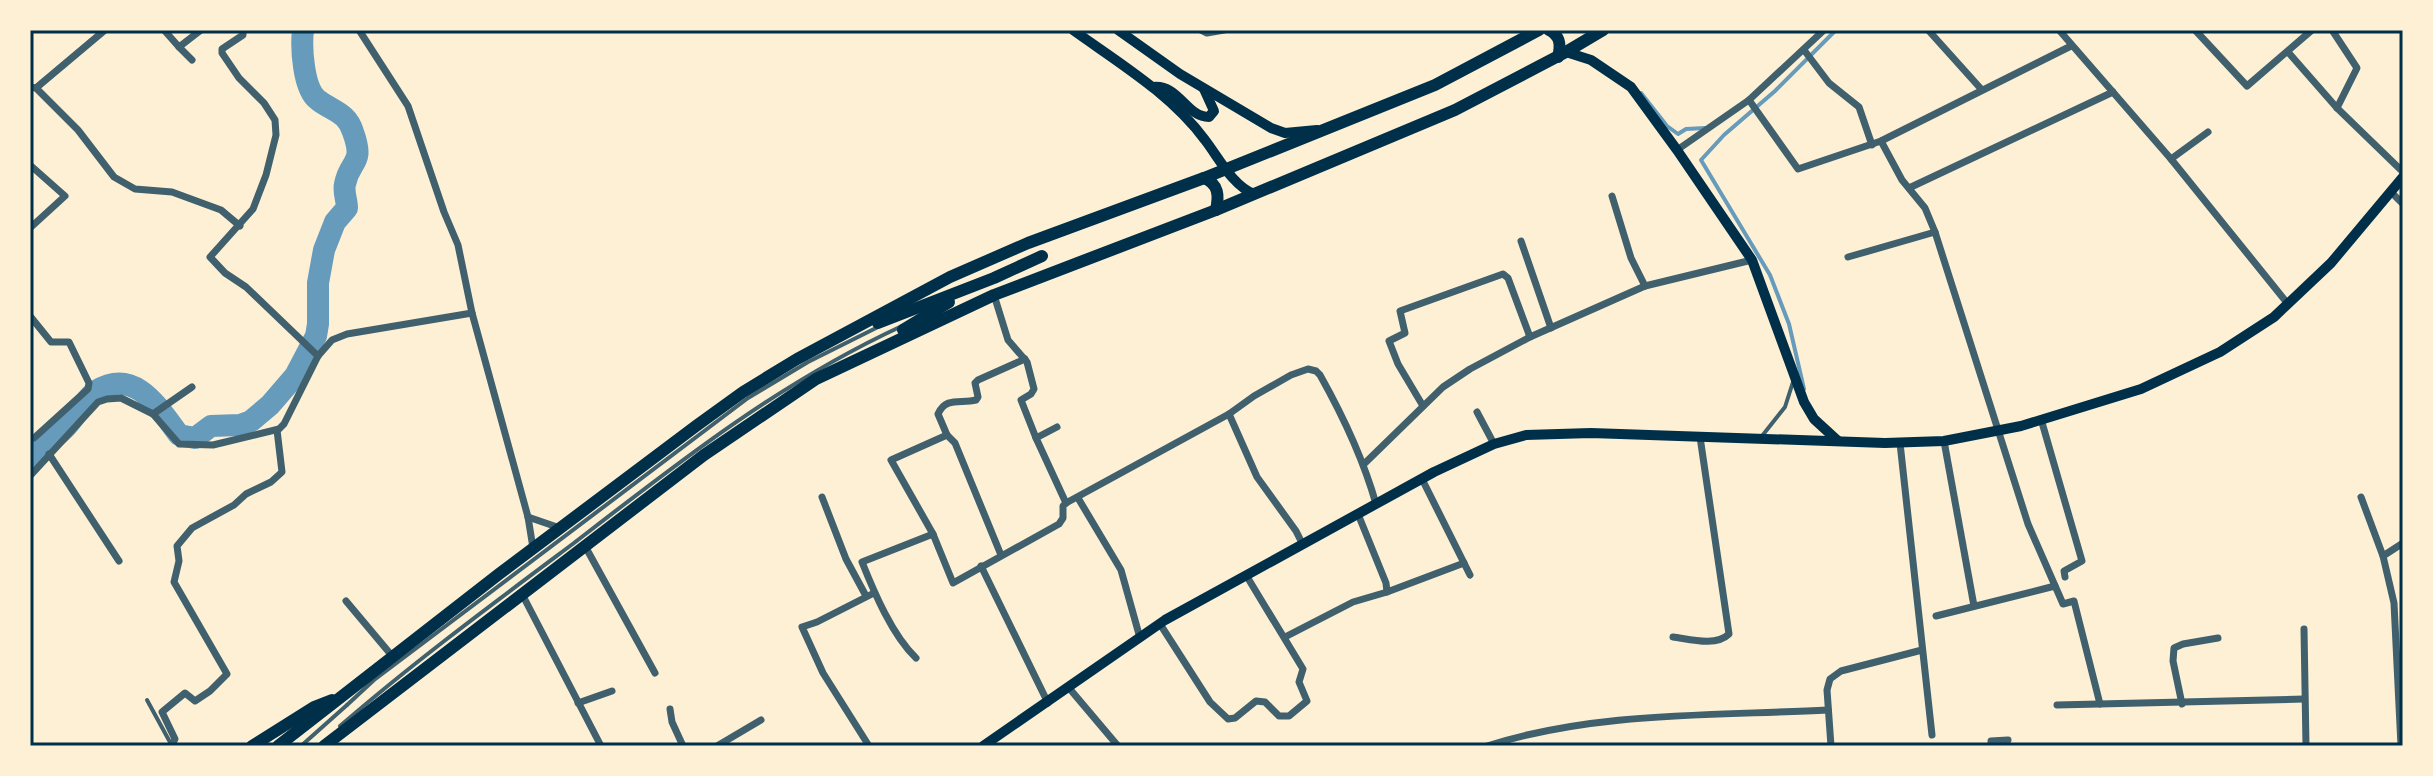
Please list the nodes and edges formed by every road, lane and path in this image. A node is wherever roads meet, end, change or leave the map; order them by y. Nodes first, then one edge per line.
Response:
1 (105, 30) edge
2 (164, 30) edge
3 (201, 30) edge
4 (243, 30) edge
5 (359, 30) edge
6 (1073, 30) edge
7 (1118, 30) edge
8 (1201, 30) edge
9 (1224, 30) edge
10 (1539, 30) edge
11 (1549, 30) edge
12 (1603, 30) edge
13 (1824, 30) edge
14 (2059, 30) edge
15 (2195, 30) edge
16 (2312, 30) edge
17 (2332, 30) edge
18 (1929, 31) edge
19 (2071, 46) junction
20 (179, 47) junction
21 (1804, 50) junction
22 (2288, 52) junction
23 (1562, 55) junction
24 (192, 60) dead end
25 (33, 87) edge
26 (1152, 87) junction
27 (1203, 87) junction
28 (1982, 90) junction
29 (2113, 92) junction
30 (1749, 100) junction
31 (2337, 108) junction
32 (1323, 130) junction
33 (2208, 132) dead end
34 (1881, 141) junction
35 (1872, 145) junction
36 (1677, 150) junction
37 (2171, 159) junction
38 (30, 165) edge
39 (1226, 168) junction
40 (2403, 174) edge
41 (1204, 178) junction
42 (1909, 188) junction
43 (2391, 192) junction
44 (1254, 194) junction
45 (1612, 196) dead end
46 (2403, 204) edge
47 (1216, 210) junction
48 (240, 226) junction
49 (30, 228) edge
50 (1935, 232) junction
51 (1521, 241) dead end
52 (1042, 256) dead end
53 (1848, 257) dead end
54 (1752, 260) junction
55 (1645, 286) junction
56 (994, 295) junction
57 (2288, 304) junction
58 (928, 308) junction
59 (472, 313) junction
60 (30, 316) edge
61 (1551, 328) junction
62 (854, 329) junction
63 (1530, 337) junction
64 (316, 354) junction
65 (866, 355) junction
66 (1025, 359) junction
67 (1794, 380) junction
68 (192, 387) dead end
69 (1423, 406) junction
70 (156, 412) junction
71 (1477, 412) dead end
72 (1229, 414) junction
73 (2041, 419) junction
74 (1057, 427) dead end
75 (277, 430) junction
76 (1999, 431) junction
77 (947, 435) junction
78 (1700, 437) junction
79 (34, 438) dead end
80 (1036, 438) junction
81 (1760, 438) junction
82 (1838, 441) junction
83 (1944, 441) junction
84 (1900, 443) junction
85 (1494, 444) junction
86 (49, 454) junction
87 (1364, 464) junction
88 (30, 476) edge
89 (1422, 479) junction
90 (822, 497) dead end
91 (2361, 497) dead end
92 (1078, 498) junction
93 (1066, 503) junction
94 (1376, 504) junction
95 (1358, 514) junction
96 (528, 517) junction
97 (561, 528) junction
98 (933, 534) junction
99 (1302, 543) junction
100 (2403, 543) edge
101 (585, 546) junction
102 (533, 548) junction
103 (1001, 555) junction
104 (2383, 556) junction
105 (119, 561) dead end
106 (1464, 563) junction
107 (981, 566) junction
108 (1246, 575) junction
109 (1470, 575) dead end
110 (2065, 577) dead end
111 (2055, 586) junction
112 (1387, 592) junction
113 (522, 594) junction
114 (870, 594) junction
115 (346, 601) dead end
116 (2398, 603) edge
117 (1974, 606) junction
118 (1936, 616) dead end
119 (1160, 624) junction
120 (2304, 629) dead end
121 (1285, 637) junction
122 (1673, 637) dead end
123 (1140, 638) junction
124 (2218, 638) dead end
125 (1922, 650) junction
126 (393, 657) junction
127 (916, 658) dead end
128 (655, 673) dead end
129 (1069, 688) junction
130 (612, 691) dead end
131 (347, 699) junction
132 (2304, 699) junction
133 (147, 700) dead end
134 (578, 703) junction
135 (1048, 703) junction
136 (2100, 704) junction
137 (2182, 704) junction
138 (2057, 705) dead end
139 (670, 709) dead end
140 (1828, 710) junction
141 (761, 720) dead end
142 (1932, 735) dead end
143 (2008, 740) dead end
144 (172, 746) edge
145 (252, 746) edge
146 (278, 746) edge
147 (301, 746) edge
148 (317, 746) edge
149 (324, 746) edge
150 (601, 746) edge
151 (683, 746) edge
152 (717, 746) edge
153 (869, 746) edge
154 (983, 746) edge
155 (1118, 746) edge
156 (1487, 746) edge
157 (1831, 746) edge
158 (1991, 746) edge
159 (2306, 746) edge
160 (2401, 746) edge

1 - 25 street
2 - 20 street
3 - 20 street
4 - 48 street
5 - 59 street
6 - 26 main road
7 - 27 main road
8 - 9 street
10 - 32 highway
11 - 23 highway
12 - 23 highway
13 - 21 street
14 - 19 street
15 - 22 street
16 - 22 street
17 - 31 street
18 - 28 street
19 - 28 street
19 - 29 street
20 - 24 street
21 - 30 street
21 - 35 street
22 - 31 street
23 - 36 main road
23 - 44 highway
25 - 48 street
26 - 27 main road
26 - 39 main road
27 - 32 main road
28 - 34 street
29 - 37 street
29 - 42 street
30 - 35 street
30 - 36 street
31 - 40 street
32 - 39 highway
33 - 37 street
34 - 35 street
34 - 42 street
36 - 54 main road
37 - 57 street
38 - 49 street
39 - 41 highway
39 - 44 main road
40 - 43 main road
41 - 47 highway
41 - 62 highway
42 - 50 street
43 - 46 street
43 - 57 main road
44 - 47 highway
45 - 55 street
47 - 56 highway
48 - 64 street
50 - 53 street
50 - 76 street
51 - 61 street
52 - 58 highway
54 - 55 street
54 - 67 main road
55 - 61 street
56 - 65 highway
56 - 66 street
57 - 73 main road
58 - 62 highway
58 - 65 highway
58 - 131 lane
58 - 148 lane
59 - 64 street
59 - 96 street
60 - 79 street
61 - 63 street
62 - 97 highway
63 - 69 street
63 - 69 street
64 - 75 street
65 - 101 highway
66 - 77 street
66 - 80 street
67 - 81 lane
67 - 82 main road
68 - 70 street
69 - 87 street
70 - 75 street
70 - 86 street
71 - 85 street
72 - 87 street
72 - 92 street
72 - 99 street
73 - 76 main road
73 - 110 street
74 - 80 street
75 - 144 street
76 - 83 main road
76 - 111 street
77 - 98 street
77 - 103 street
78 - 81 main road
78 - 85 main road
78 - 122 street
80 - 93 street
81 - 82 main road
82 - 84 main road
83 - 84 main road
83 - 117 street
84 - 125 street
85 - 89 main road
86 - 88 street
86 - 105 street
87 - 94 street
89 - 94 main road
89 - 106 street
90 - 114 street
91 - 104 street
92 - 93 street
92 - 123 street
93 - 103 street
94 - 95 main road
95 - 99 main road
95 - 112 street
96 - 97 street
96 - 102 street
97 - 102 highway
98 - 107 street
98 - 114 street
99 - 108 main road
100 - 104 street
101 - 113 highway
101 - 128 street
102 - 126 highway
103 - 107 street
104 - 116 street
106 - 109 street
106 - 112 street
107 - 135 street
108 - 119 main road
108 - 121 street
111 - 117 street
111 - 136 street
112 - 121 street
113 - 134 street
113 - 149 highway
114 - 127 street
114 - 153 street
115 - 126 street
116 - 160 street
117 - 118 street
119 - 121 street
119 - 123 main road
120 - 132 street
123 - 129 main road
124 - 137 street
125 - 140 street
125 - 142 street
126 - 131 highway
129 - 135 main road
129 - 155 street
130 - 134 street
131 - 145 highway
131 - 146 highway
131 - 147 lane
132 - 137 street
132 - 159 street
133 - 144 lane
134 - 150 street
135 - 154 main road
136 - 137 street
136 - 138 street
139 - 151 street
140 - 156 street
140 - 157 street
141 - 152 street
143 - 158 street

